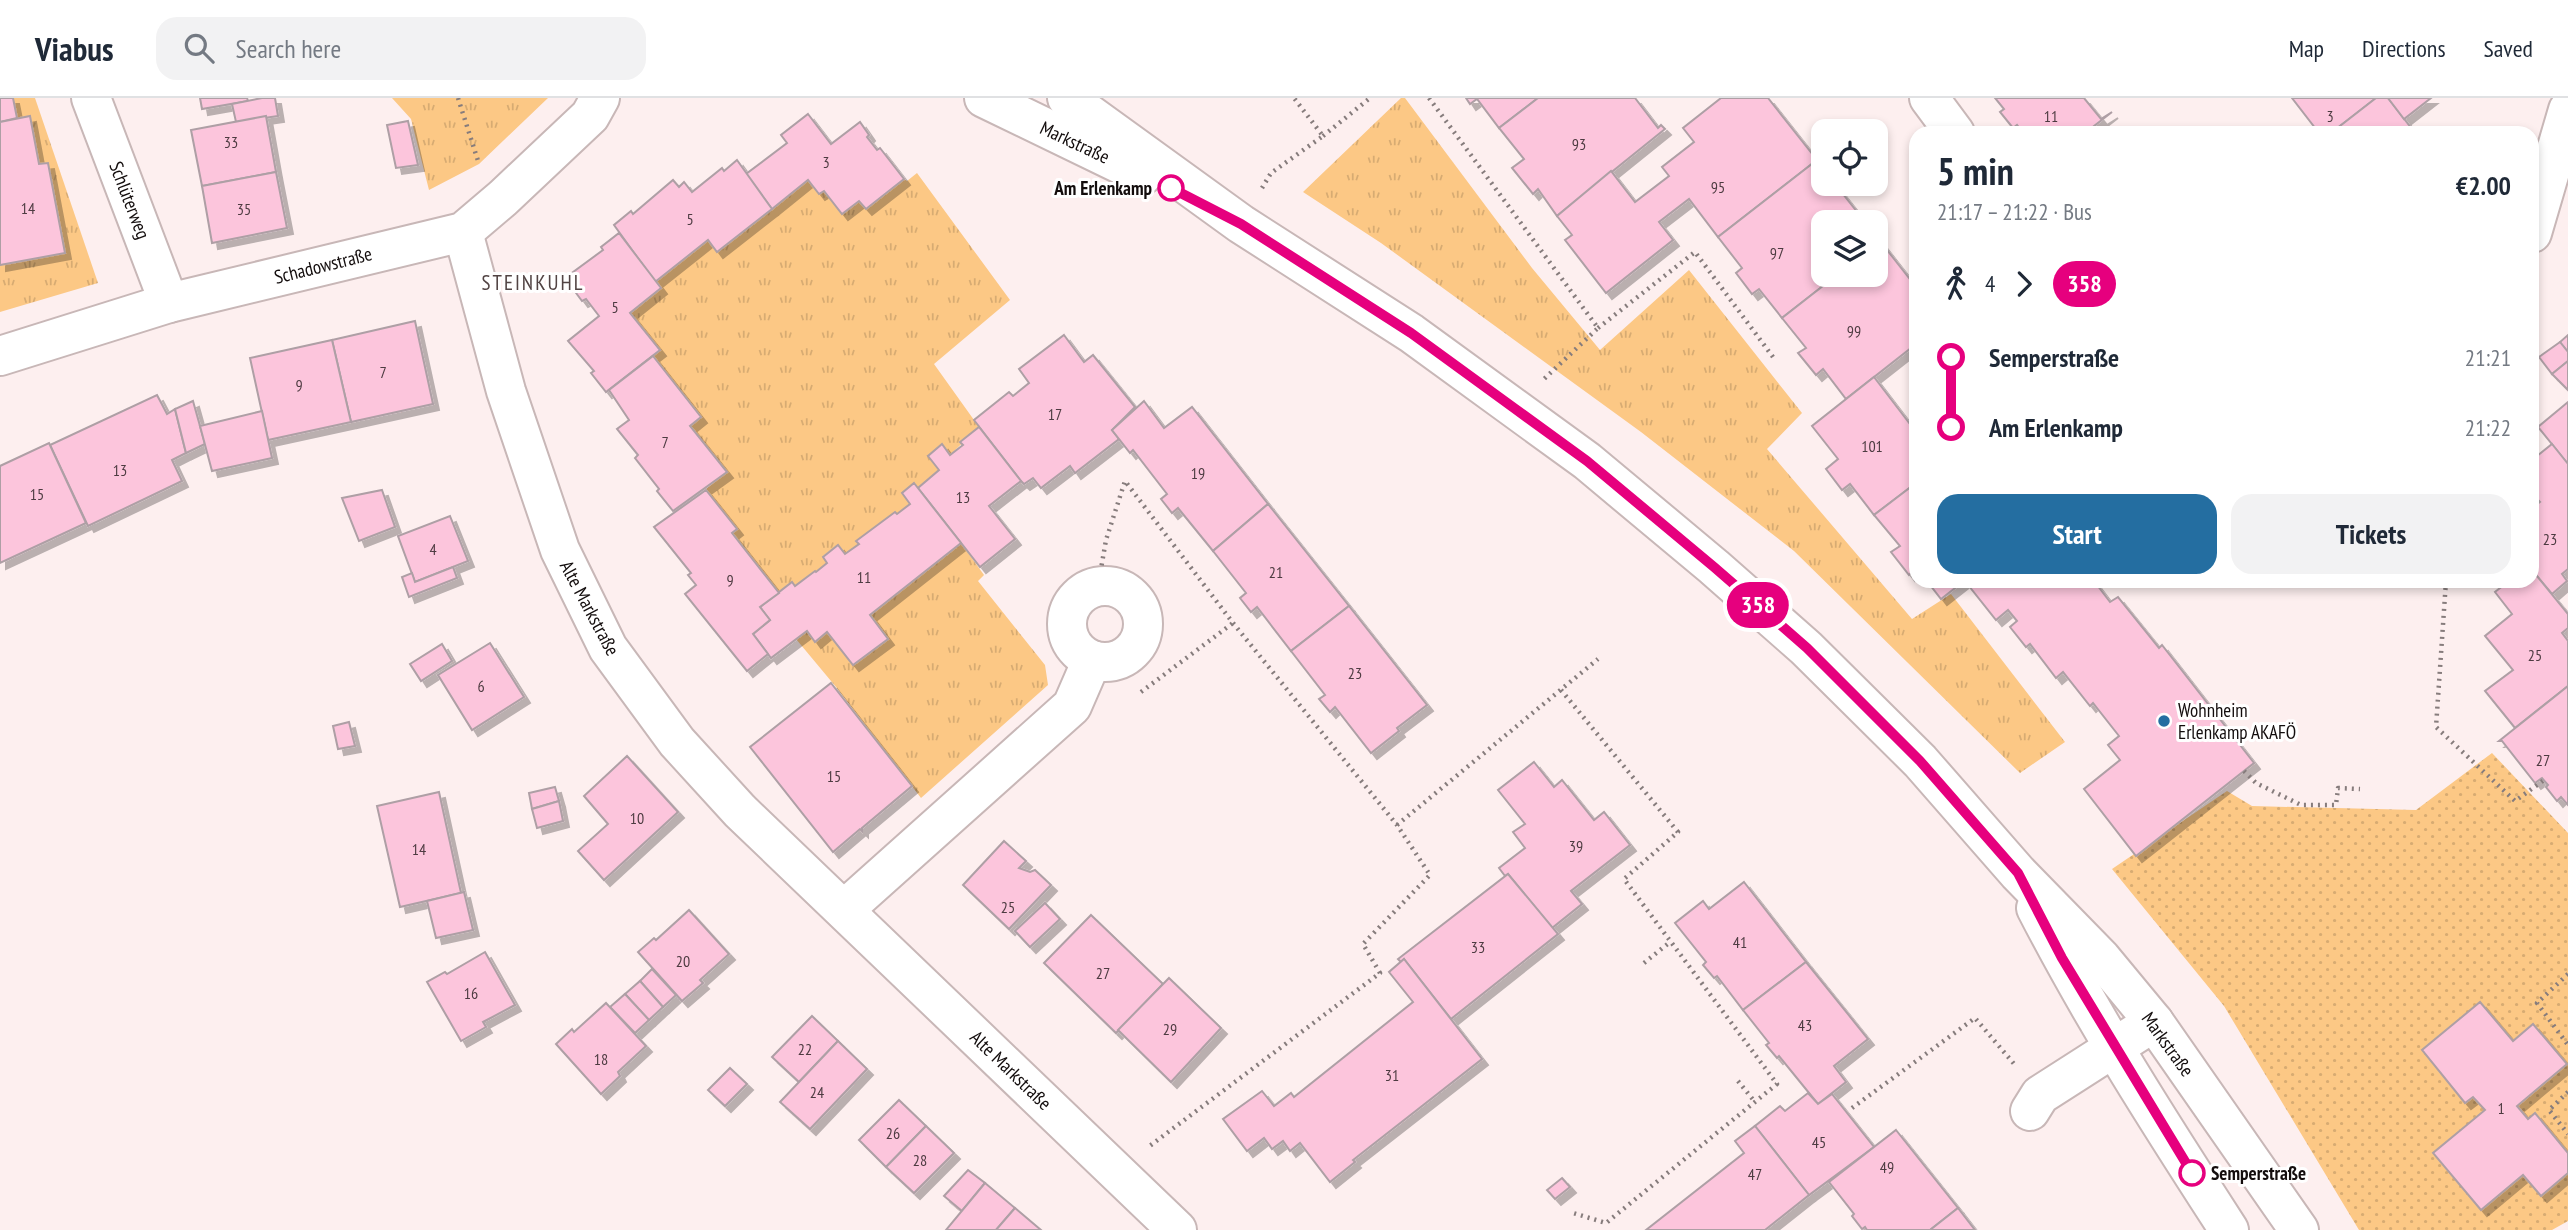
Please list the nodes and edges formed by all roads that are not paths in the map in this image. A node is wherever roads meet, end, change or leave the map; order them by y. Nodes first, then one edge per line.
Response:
1 (91, 98) edge
2 (600, 98) edge
3 (984, 98) edge
4 (1067, 98) edge
5 (1929, 98) edge
6 (2568, 110) edge
7 (1044, 111) edge
8 (1950, 126) edge
9 (2539, 209) edge
10 (1241, 224) junction
11 (463, 232) junction
12 (169, 303) junction
13 (0, 356) edge
14 (1092, 660) junction
15 (2018, 873) junction
16 (845, 909) junction
17 (2154, 1022) junction
18 (2115, 1048) junction
19 (2035, 1103) road end
20 (1177, 1230) edge
21 (2229, 1230) edge
22 (2299, 1230) edge

1 - 12 street, Schlüterweg
2 - 11 street, Schadowstraße
3 - 7 street, Markstraße
4 - 10 street, Markstraße
5 - 8 street
6 - 9 street
7 - 10 street, Markstraße
10 - 15 street, Markstraße
11 - 12 street, Schadowstraße
11 - 16 street, Alte Markstraße
12 - 13 street, Schadowstraße
14 - 14 street
14 - 16 street
15 - 17 street, Markstraße
15 - 18 street, Markstraße
16 - 20 street, Alte Markstraße
17 - 18 street
17 - 22 street, Markstraße
18 - 19 street
18 - 21 street, Markstraße

